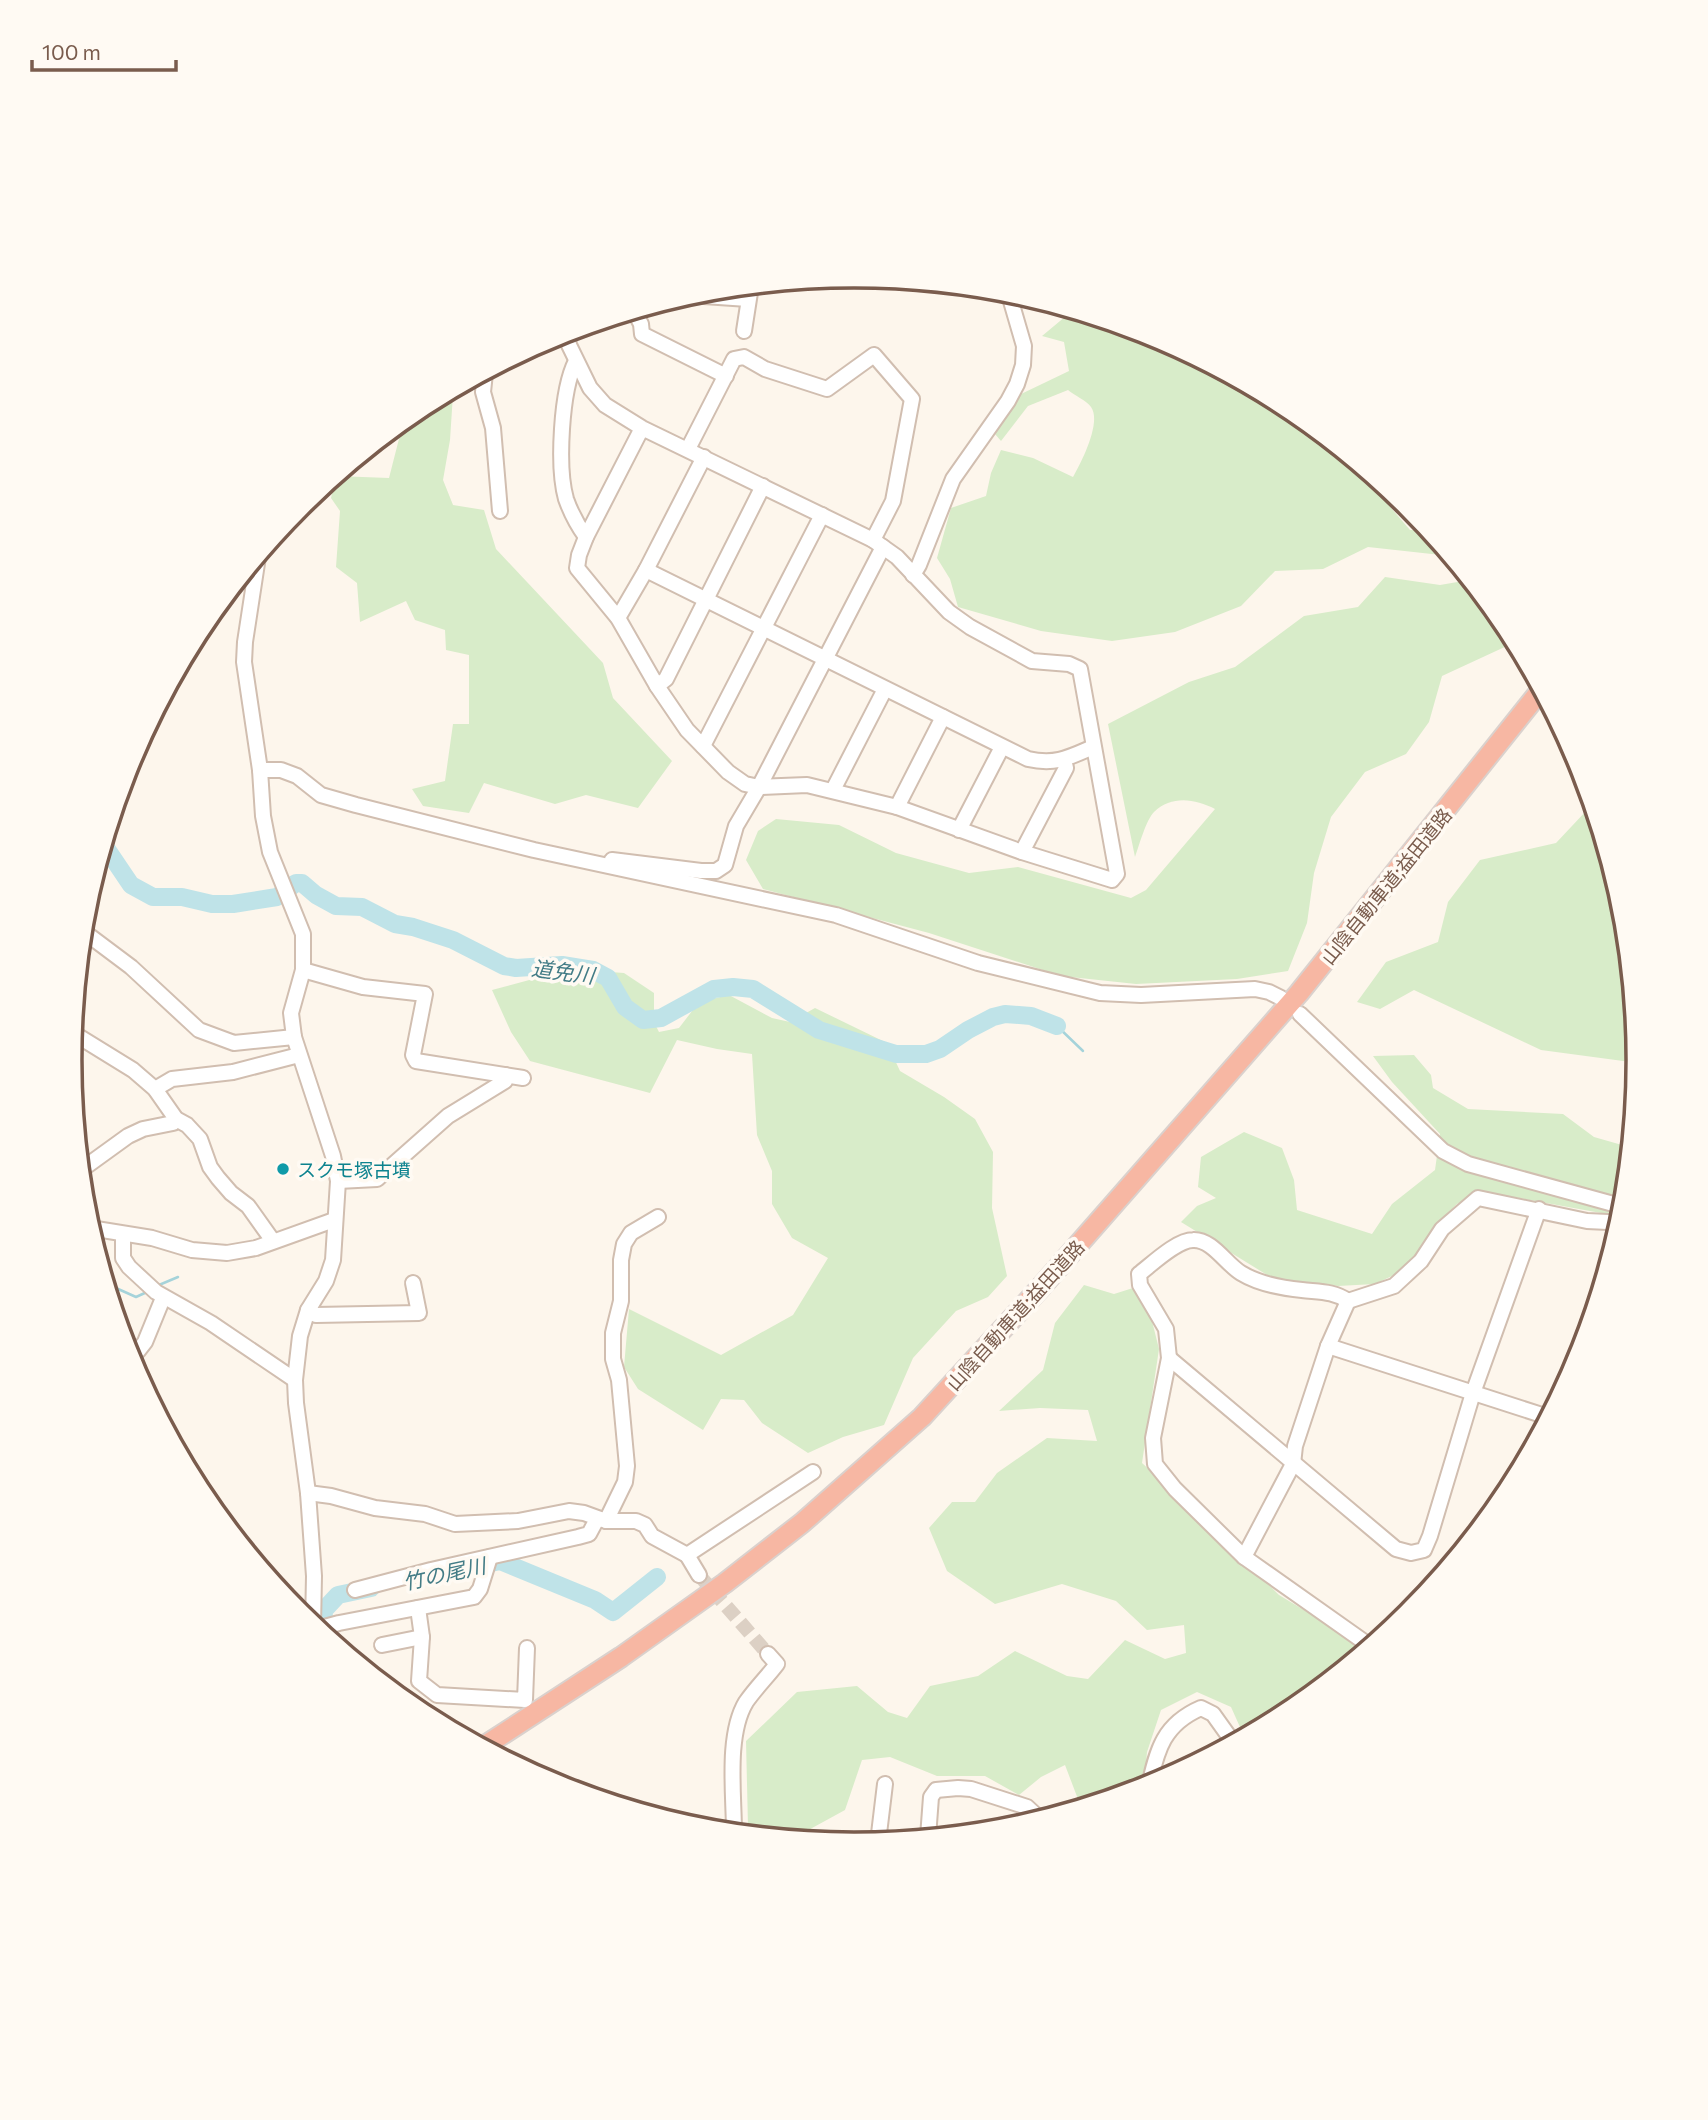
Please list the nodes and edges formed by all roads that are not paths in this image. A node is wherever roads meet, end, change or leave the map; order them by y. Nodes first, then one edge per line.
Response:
1 (750, 296) edge
2 (1012, 305) edge
3 (638, 320) edge
4 (744, 331) dead end
5 (570, 343) edge
6 (576, 361) junction
7 (726, 376) junction
8 (484, 384) edge
9 (642, 428) junction
10 (688, 449) junction
11 (704, 457) junction
12 (763, 486) junction
13 (500, 510) dead end
14 (822, 515) junction
15 (586, 537) junction
16 (878, 544) junction
17 (646, 570) junction
18 (255, 574) edge
19 (913, 575) junction
20 (705, 600) junction
21 (618, 618) junction
22 (764, 629) junction
23 (825, 659) junction
24 (657, 686) junction
25 (885, 689) junction
26 (1535, 698) edge
27 (943, 717) junction
28 (703, 746) junction
29 (1002, 747) junction
30 (1093, 747) junction
31 (1064, 760) junction
32 (260, 770) junction
33 (759, 787) junction
34 (833, 790) junction
35 (897, 807) junction
36 (959, 830) junction
37 (1022, 852) junction
38 (606, 866) junction
39 (92, 938) edge
40 (303, 970) junction
41 (1281, 998) dead end
42 (1300, 1014) dead end
43 (294, 1037) junction
44 (83, 1039) edge
45 (299, 1055) junction
46 (505, 1075) junction
47 (523, 1078) dead end
48 (155, 1089) junction
49 (176, 1119) junction
50 (89, 1164) edge
51 (338, 1181) junction
52 (1612, 1204) edge
53 (1539, 1209) junction
54 (659, 1217) dead end
55 (334, 1220) junction
56 (1608, 1222) edge
57 (102, 1230) edge
58 (123, 1235) junction
59 (273, 1241) junction
60 (413, 1283) dead end
61 (163, 1298) junction
62 (1348, 1301) junction
63 (309, 1310) junction
64 (1328, 1346) junction
65 (139, 1350) edge
66 (1169, 1358) junction
67 (295, 1380) junction
68 (1473, 1393) junction
69 (1539, 1414) edge
70 (1293, 1464) junction
71 (813, 1472) dead end
72 (308, 1493) junction
73 (602, 1520) junction
74 (687, 1555) junction
75 (490, 1557) junction
76 (1244, 1558) junction
77 (699, 1575) tunnel mouth
78 (355, 1590) dead end
79 (418, 1608) junction
80 (315, 1612) edge
81 (326, 1622) edge
82 (422, 1637) junction
83 (1362, 1641) edge
84 (382, 1645) dead end
85 (527, 1648) dead end
86 (768, 1654) dead end
87 (1228, 1735) edge
88 (492, 1741) edge
89 (1152, 1772) edge
90 (885, 1784) dead end
91 (1031, 1811) edge
92 (734, 1822) edge
93 (929, 1828) edge
94 (879, 1831) edge

1 - 4 street
2 - 19 street
3 - 7 street
5 - 6 street
6 - 9 street
6 - 15 street
7 - 10 street
7 - 16 street
8 - 13 street
9 - 10 street
9 - 15 street
10 - 11 street
11 - 12 street
11 - 17 street
12 - 14 street
12 - 20 street
14 - 16 street
14 - 22 street
15 - 21 street
16 - 19 street
16 - 23 street
17 - 20 street
17 - 21 street
18 - 32 street
19 - 30 street
20 - 22 street
20 - 24 street
21 - 24 street
22 - 23 street
22 - 28 street
23 - 25 street
23 - 33 street
24 - 28 street
25 - 27 street
25 - 34 street
26 - 88 highway, 山陰自動車道;益田道路
27 - 29 street
27 - 35 street
28 - 33 street
29 - 31 street
29 - 36 street
30 - 31 street
30 - 37 street
31 - 37 street
32 - 38 street
32 - 40 street
33 - 34 street
33 - 38 street
34 - 35 street
35 - 36 street
36 - 37 street
38 - 41 street
39 - 43 street
40 - 43 street
40 - 46 street
42 - 52 street
43 - 45 street
44 - 48 street
45 - 48 street
45 - 51 street
46 - 47 street
46 - 51 street
48 - 49 street
49 - 50 street
49 - 59 street
51 - 55 street
53 - 56 street
53 - 62 street
53 - 68 street
54 - 73 street
55 - 59 street
55 - 63 street
57 - 58 street
58 - 59 street
58 - 61 street
60 - 63 street
61 - 65 street
61 - 67 street
62 - 64 street
62 - 66 street
63 - 67 street
64 - 68 street
64 - 70 street
66 - 70 street
66 - 76 street
67 - 72 street
68 - 69 street
68 - 70 street
70 - 76 street
71 - 74 street
72 - 73 street
72 - 80 street
73 - 74 street
73 - 75 street
74 - 77 street
75 - 78 street
75 - 79 street
76 - 83 street
79 - 81 street
79 - 82 street
82 - 84 street
82 - 85 street
86 - 92 street
87 - 89 street
90 - 94 street
91 - 93 street

